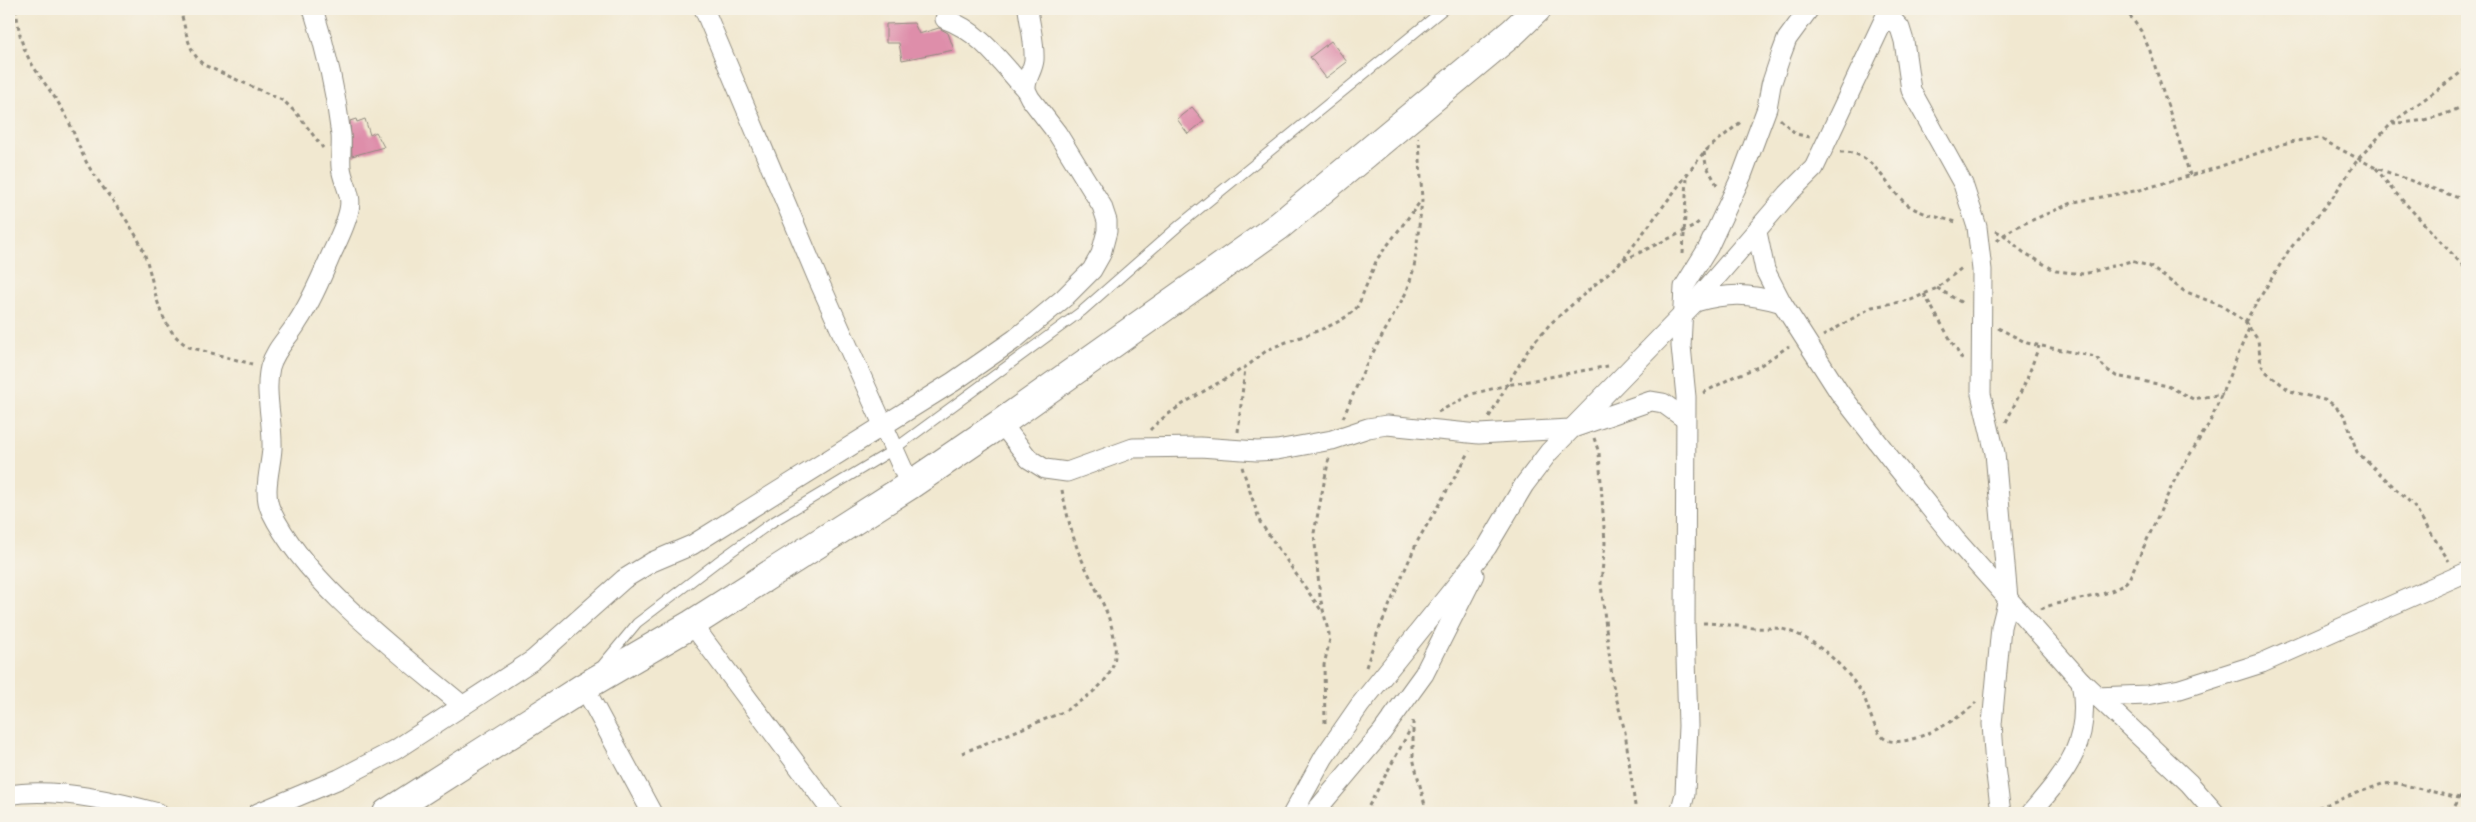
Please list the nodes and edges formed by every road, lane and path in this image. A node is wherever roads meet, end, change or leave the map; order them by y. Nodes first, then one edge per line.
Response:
1 (16, 9) edge
2 (180, 9) edge
3 (313, 9) edge
4 (704, 9) edge
5 (1028, 9) edge
6 (1444, 9) edge
7 (1537, 9) edge
8 (1809, 9) edge
9 (2125, 9) edge
10 (2190, 9) edge
11 (1888, 11) edge
12 (2190, 15) dead end
13 (945, 19) dead end
14 (2467, 68) edge
15 (1026, 90) junction
16 (2467, 104) edge
17 (1767, 108) junction
18 (1418, 110) junction
19 (2392, 123) junction
20 (1828, 136) junction
21 (1704, 152) junction
22 (1820, 154) junction
23 (2358, 159) junction
24 (2376, 168) junction
25 (341, 170) junction
26 (2190, 175) junction
27 (1687, 176) junction
28 (1422, 201) junction
29 (2467, 201) edge
30 (1728, 204) junction
31 (1977, 227) junction
32 (1684, 231) junction
33 (1756, 232) junction
34 (2004, 235) junction
35 (1981, 256) junction
36 (1622, 261) junction
37 (2467, 270) edge
38 (1684, 287) junction
39 (1937, 288) junction
40 (1924, 294) junction
41 (1782, 303) junction
42 (1689, 307) junction
43 (1980, 315) junction
44 (2245, 322) junction
45 (2250, 326) junction
46 (1807, 340) junction
47 (2039, 346) junction
48 (1640, 360) junction
49 (1245, 368) junction
50 (270, 369) junction
51 (1507, 386) junction
52 (1981, 394) junction
53 (2223, 394) junction
54 (1686, 396) junction
55 (1685, 419) junction
56 (1001, 423) junction
57 (1590, 423) junction
58 (883, 426) junction
59 (1412, 428) junction
60 (1570, 429) junction
61 (1479, 434) junction
62 (1332, 440) junction
63 (1133, 448) junction
64 (1236, 449) junction
65 (893, 450) junction
66 (1995, 454) junction
67 (1058, 472) junction
68 (910, 485) junction
69 (1487, 547) junction
70 (2464, 577) edge
71 (2008, 599) junction
72 (1325, 615) junction
73 (2024, 616) junction
74 (1685, 623) junction
75 (692, 624) junction
76 (1366, 671) dead end
77 (1996, 680) junction
78 (2081, 682) junction
79 (584, 687) junction
80 (2096, 697) junction
81 (462, 706) junction
82 (1413, 718) dead end
83 (1412, 726) junction
84 (962, 753) dead end
85 (1324, 757) junction
86 (2467, 785) edge
87 (9, 796) edge
88 (2458, 798) junction
89 (158, 813) edge
90 (258, 813) edge
91 (387, 813) edge
92 (652, 813) edge
93 (833, 813) edge
94 (1293, 813) edge
95 (1314, 813) edge
96 (1365, 813) edge
97 (1427, 813) edge
98 (1636, 813) edge
99 (1680, 813) edge
100 (2002, 813) edge
101 (2031, 813) edge
102 (2215, 813) edge
103 (2303, 813) edge
104 (2451, 813) edge

1 - 50 path
2 - 25 path
3 - 25 street
4 - 58 street
5 - 15 street
6 - 65 lane
7 - 18 highway
8 - 17 street
9 - 26 path
10 - 12 path
11 - 20 street
11 - 31 street
13 - 15 street
14 - 19 path
15 - 58 street
16 - 19 path
17 - 20 path
17 - 21 path
17 - 30 street
18 - 28 path
18 - 56 highway
19 - 23 path
20 - 22 street
21 - 27 path
21 - 30 path
22 - 31 path
22 - 33 street
23 - 24 path
23 - 26 path
23 - 44 path
24 - 29 path
24 - 37 path
25 - 50 street
26 - 34 path
27 - 32 path
27 - 36 path
28 - 49 path
28 - 62 path
30 - 38 street
31 - 34 path
31 - 35 street
32 - 36 path
32 - 38 path
33 - 41 street
33 - 42 street
34 - 44 path
35 - 39 path
35 - 43 street
36 - 51 path
38 - 42 street
39 - 40 path
39 - 43 path
40 - 46 path
40 - 52 path
41 - 42 street
41 - 46 street
42 - 48 street
42 - 54 street
43 - 47 path
43 - 52 street
44 - 45 path
45 - 53 path
45 - 70 path
46 - 54 path
46 - 71 street
47 - 53 path
47 - 66 path
48 - 51 path
48 - 60 street
49 - 63 path
49 - 64 path
50 - 81 street
51 - 59 path
51 - 61 path
52 - 66 street
53 - 73 path
54 - 55 street
55 - 57 street
55 - 74 street
56 - 67 street
56 - 68 highway
57 - 60 street
57 - 98 path
58 - 65 street
58 - 81 street
59 - 61 street
59 - 62 street
60 - 61 street
60 - 69 street
61 - 76 path
62 - 64 street
62 - 72 path
63 - 64 street
63 - 67 street
64 - 72 path
65 - 68 street
65 - 79 lane
66 - 71 street
67 - 84 path
68 - 75 highway
69 - 85 street
69 - 95 street
70 - 80 street
71 - 73 street
71 - 77 street
72 - 85 path
73 - 78 street
74 - 77 path
74 - 99 street
75 - 79 highway
75 - 93 street
77 - 100 street
78 - 80 street
78 - 101 street
79 - 91 highway
79 - 92 street
80 - 102 street
81 - 90 street
82 - 83 path
83 - 96 path
83 - 97 path
85 - 94 street
86 - 88 path
87 - 89 street
88 - 103 path
88 - 104 path

